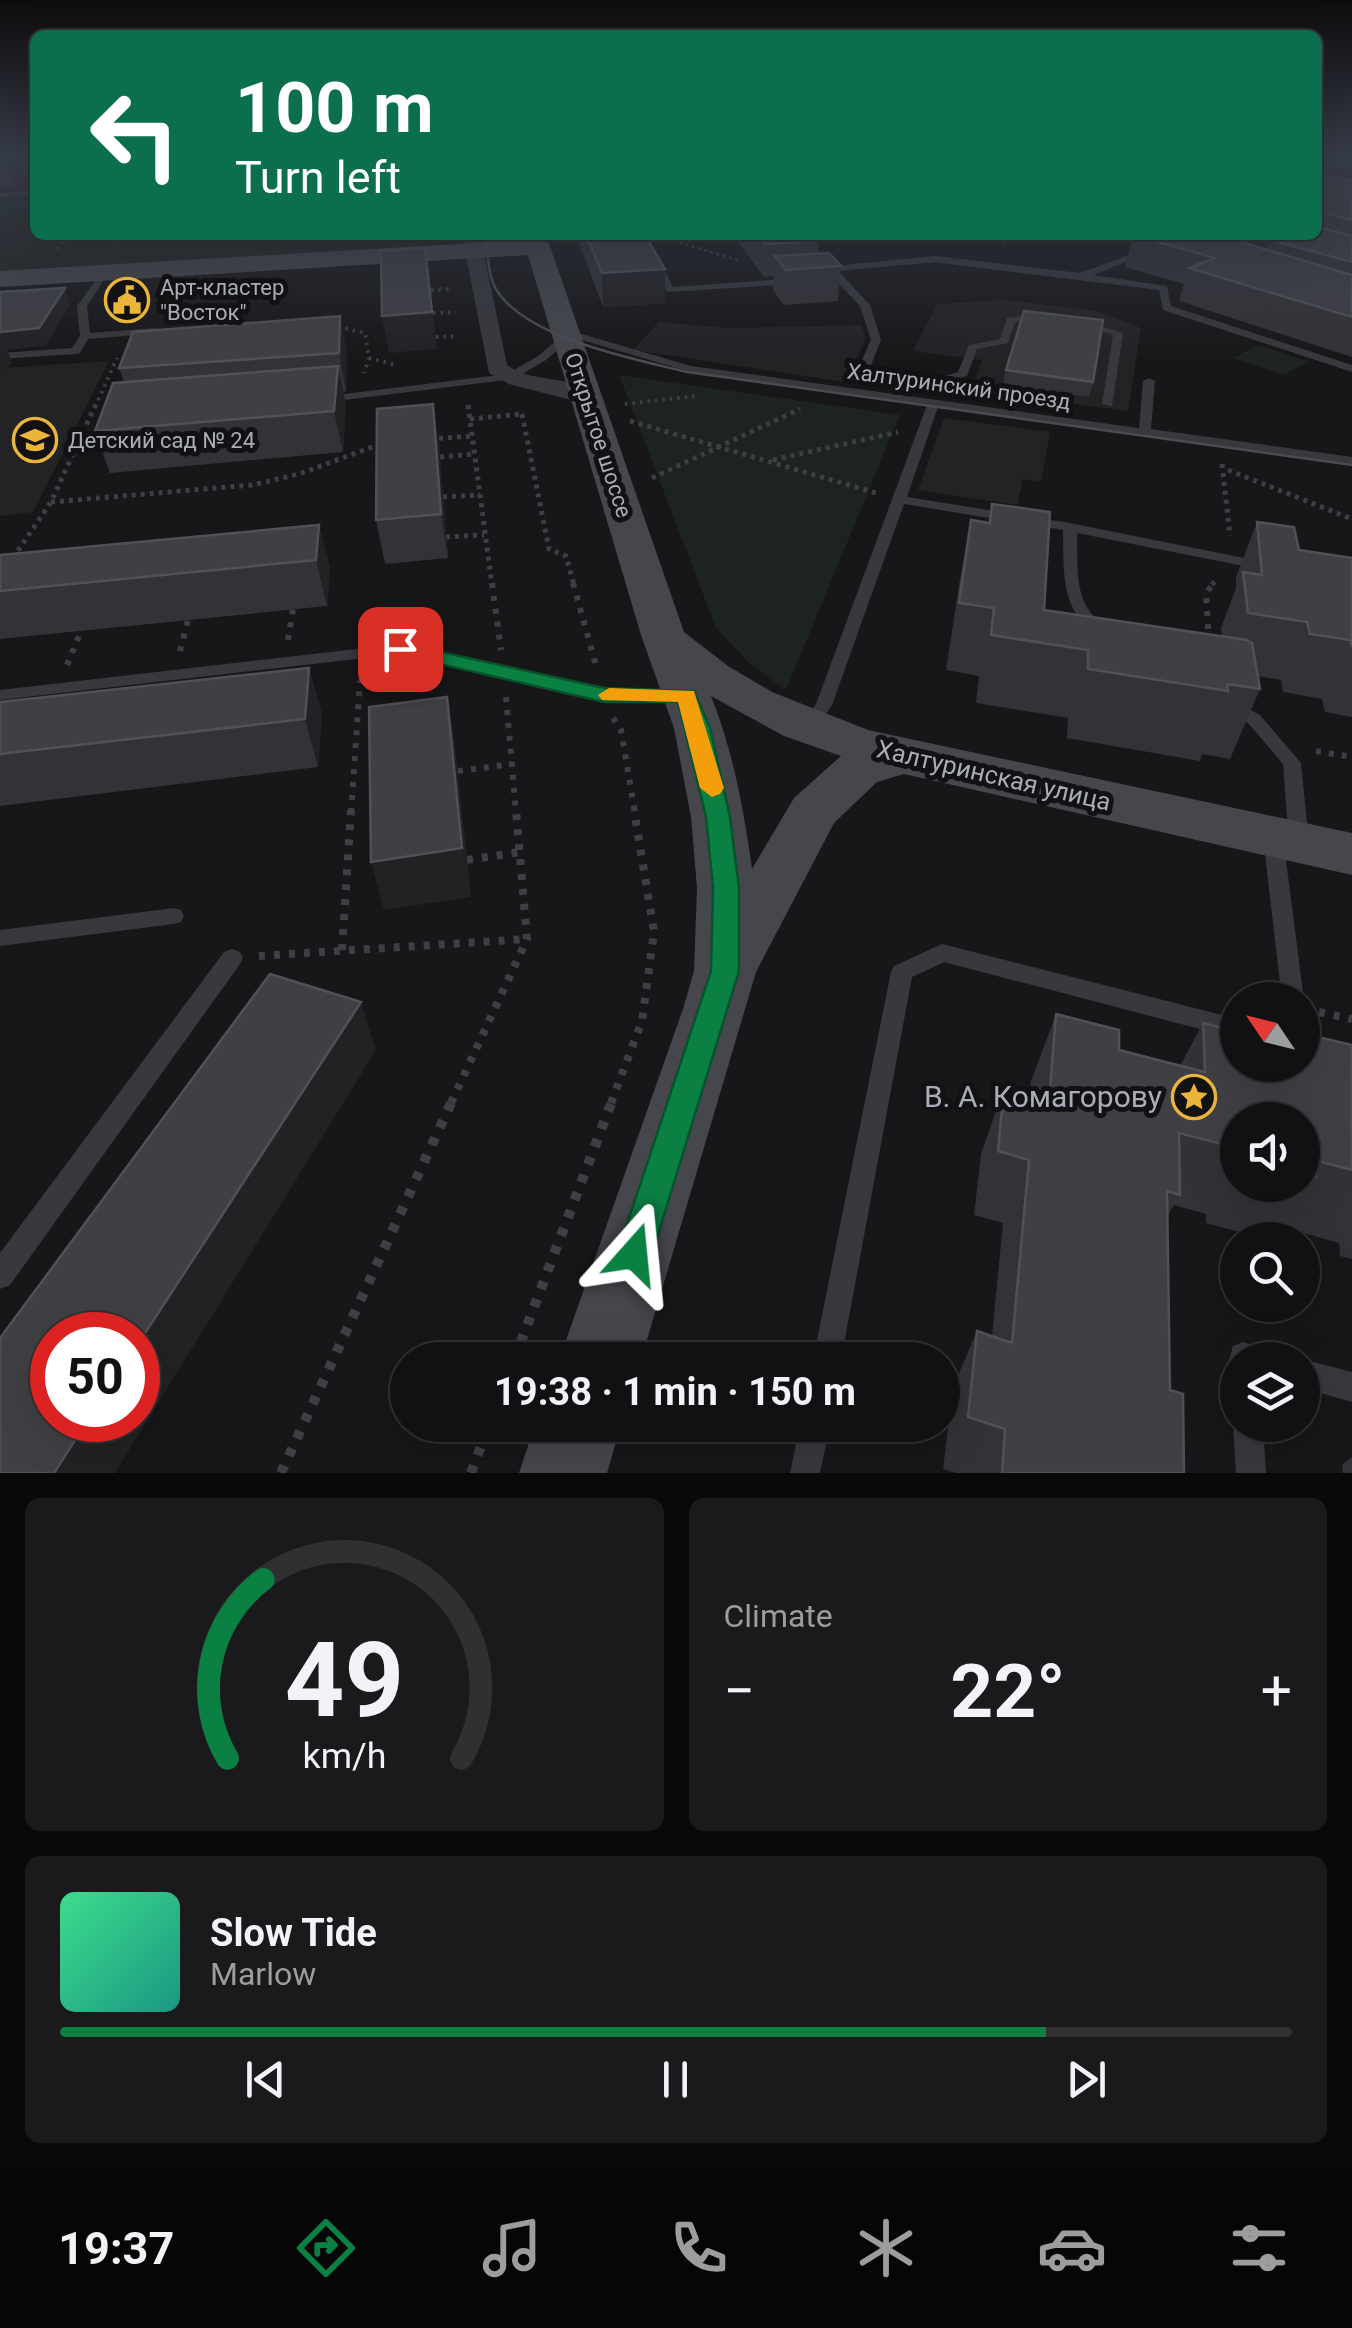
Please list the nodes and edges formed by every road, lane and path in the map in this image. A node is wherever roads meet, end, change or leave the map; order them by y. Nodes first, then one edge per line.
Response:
1 (645, 240) edge
2 (669, 240) edge
3 (803, 240) edge
4 (1129, 240) edge
5 (535, 241) edge
6 (464, 246) edge
7 (818, 258) junction
8 (827, 269) junction
9 (104, 272) junction
10 (1081, 276) junction
11 (837, 279) junction
12 (0, 280) edge
13 (453, 289) junction
14 (430, 290) edge
15 (456, 312) junction
16 (433, 313) edge
17 (1053, 318) edge
18 (1071, 320) edge
19 (327, 325) edge
20 (178, 330) edge
21 (566, 334) junction
22 (86, 336) junction
23 (458, 336) junction
24 (436, 337) edge
25 (76, 351) junction
26 (0, 356) edge
27 (368, 358) dead end
28 (1352, 369) edge
29 (862, 372) junction
30 (510, 377) junction
31 (1149, 381) dead end
32 (464, 382) junction
33 (854, 391) junction
34 (714, 394) dead end
35 (586, 396) junction
36 (299, 402) edge
37 (624, 404) dead end
38 (1108, 404) dead end
39 (802, 408) dead end
40 (540, 412) dead end
41 (930, 413) junction
42 (522, 414) junction
43 (470, 419) junction
44 (630, 421) dead end
45 (1145, 433) junction
46 (472, 436) junction
47 (420, 440) edge
48 (384, 442) edge
49 (717, 444) junction
50 (474, 454) junction
51 (440, 457) edge
52 (1221, 459) junction
53 (772, 460) junction
54 (1352, 462) edge
55 (1352, 471) edge
56 (652, 478) dead end
57 (480, 496) junction
58 (443, 497) edge
59 (896, 499) junction
60 (52, 502) junction
61 (1352, 519) edge
62 (1070, 527) junction
63 (484, 535) junction
64 (446, 537) dead end
65 (12, 559) edge
66 (1232, 559) junction
67 (1286, 572) edge
68 (1206, 593) dead end
69 (663, 635) junction
70 (1123, 639) edge
71 (400, 649) junction
72 (504, 672) junction
73 (1214, 693) joint
74 (0, 695) edge
75 (604, 695) junction
76 (687, 696) junction
77 (802, 728) junction
78 (705, 756) junction
79 (904, 757) junction
80 (512, 764) junction
81 (458, 771) edge
82 (1286, 840) junction
83 (520, 852) junction
84 (1352, 854) edge
85 (467, 860) dead end
86 (174, 916) dead end
87 (0, 938) edge
88 (527, 938) junction
89 (342, 950) junction
90 (232, 958) joint
91 (725, 971) junction
92 (1292, 982) edge
93 (1320, 1012) edge
94 (1352, 1019) edge
95 (1220, 1024) edge
96 (0, 1275) edge
97 (521, 1342) edge
98 (606, 1342) edge
99 (830, 1342) edge
100 (1320, 1377) edge
101 (1352, 1386) edge
102 (483, 1442) edge
103 (573, 1442) edge
104 (811, 1442) edge
105 (1249, 1442) edge
106 (281, 1473) edge
107 (471, 1473) edge
108 (563, 1473) edge
109 (805, 1473) edge
110 (1251, 1473) edge

1 - 11 lane
2 - 7 path
3 - 7 lane
4 - 10 lane
5 - 6 main road
5 - 21 main road, Открытое шоссе
6 - 9 main road
6 - 13 path
6 - 30 street
7 - 8 lane
8 - 10 lane
8 - 11 lane
9 - 12 main road
9 - 22 lane
10 - 28 lane
11 - 29 lane
13 - 14 path
13 - 15 path
15 - 16 path
15 - 23 path
17 - 29 lane
18 - 38 lane
19 - 27 path
20 - 22 lane
21 - 30 lane
21 - 33 lane, Халтуринский проезд
21 - 35 main road, Открытое шоссе
22 - 25 lane
23 - 24 path
23 - 32 path
25 - 26 lane
25 - 60 path
29 - 33 lane
30 - 32 lane
30 - 35 street
31 - 45 lane
32 - 36 lane
32 - 43 path
33 - 41 lane, Халтуринский проезд
34 - 37 path
35 - 69 main road, Открытое шоссе
39 - 49 path
40 - 42 path
41 - 45 lane, Халтуринский проезд
41 - 52 lane
41 - 53 path
41 - 59 lane
42 - 43 path
42 - 75 path
43 - 46 path
44 - 49 path
45 - 54 lane, Халтуринский проезд
46 - 47 path
46 - 50 path
48 - 60 path
49 - 53 path
49 - 56 path
50 - 51 path
50 - 57 path
52 - 55 lane
52 - 61 path
52 - 66 path
53 - 59 path
57 - 58 path
57 - 63 path
59 - 62 lane
59 - 77 lane
60 - 65 path
62 - 66 lane
62 - 70 lane
63 - 64 path
63 - 72 path
66 - 67 lane
68 - 73 path
69 - 76 main road, Открытое шоссе
69 - 77 main road, Халтуринская улица
71 - 72 lane
71 - 74 lane
71 - 89 path
72 - 75 lane
72 - 80 path
73 - 82 lane
75 - 76 lane
75 - 97 path
76 - 78 main road, Открытое шоссе
77 - 78 main road
77 - 79 main road, Халтуринская улица
78 - 91 main road, Открытое шоссе
79 - 82 main road, Халтуринская улица
79 - 91 main road
80 - 81 path
80 - 83 path
82 - 84 main road, Халтуринская улица
82 - 92 lane
83 - 85 path
83 - 88 path
86 - 87 lane
88 - 89 path
88 - 106 path
89 - 90 path
90 - 96 lane
91 - 98 main road
93 - 94 path
95 - 99 lane
100 - 101 lane
102 - 107 path
103 - 108 main road
104 - 109 lane
105 - 110 lane

